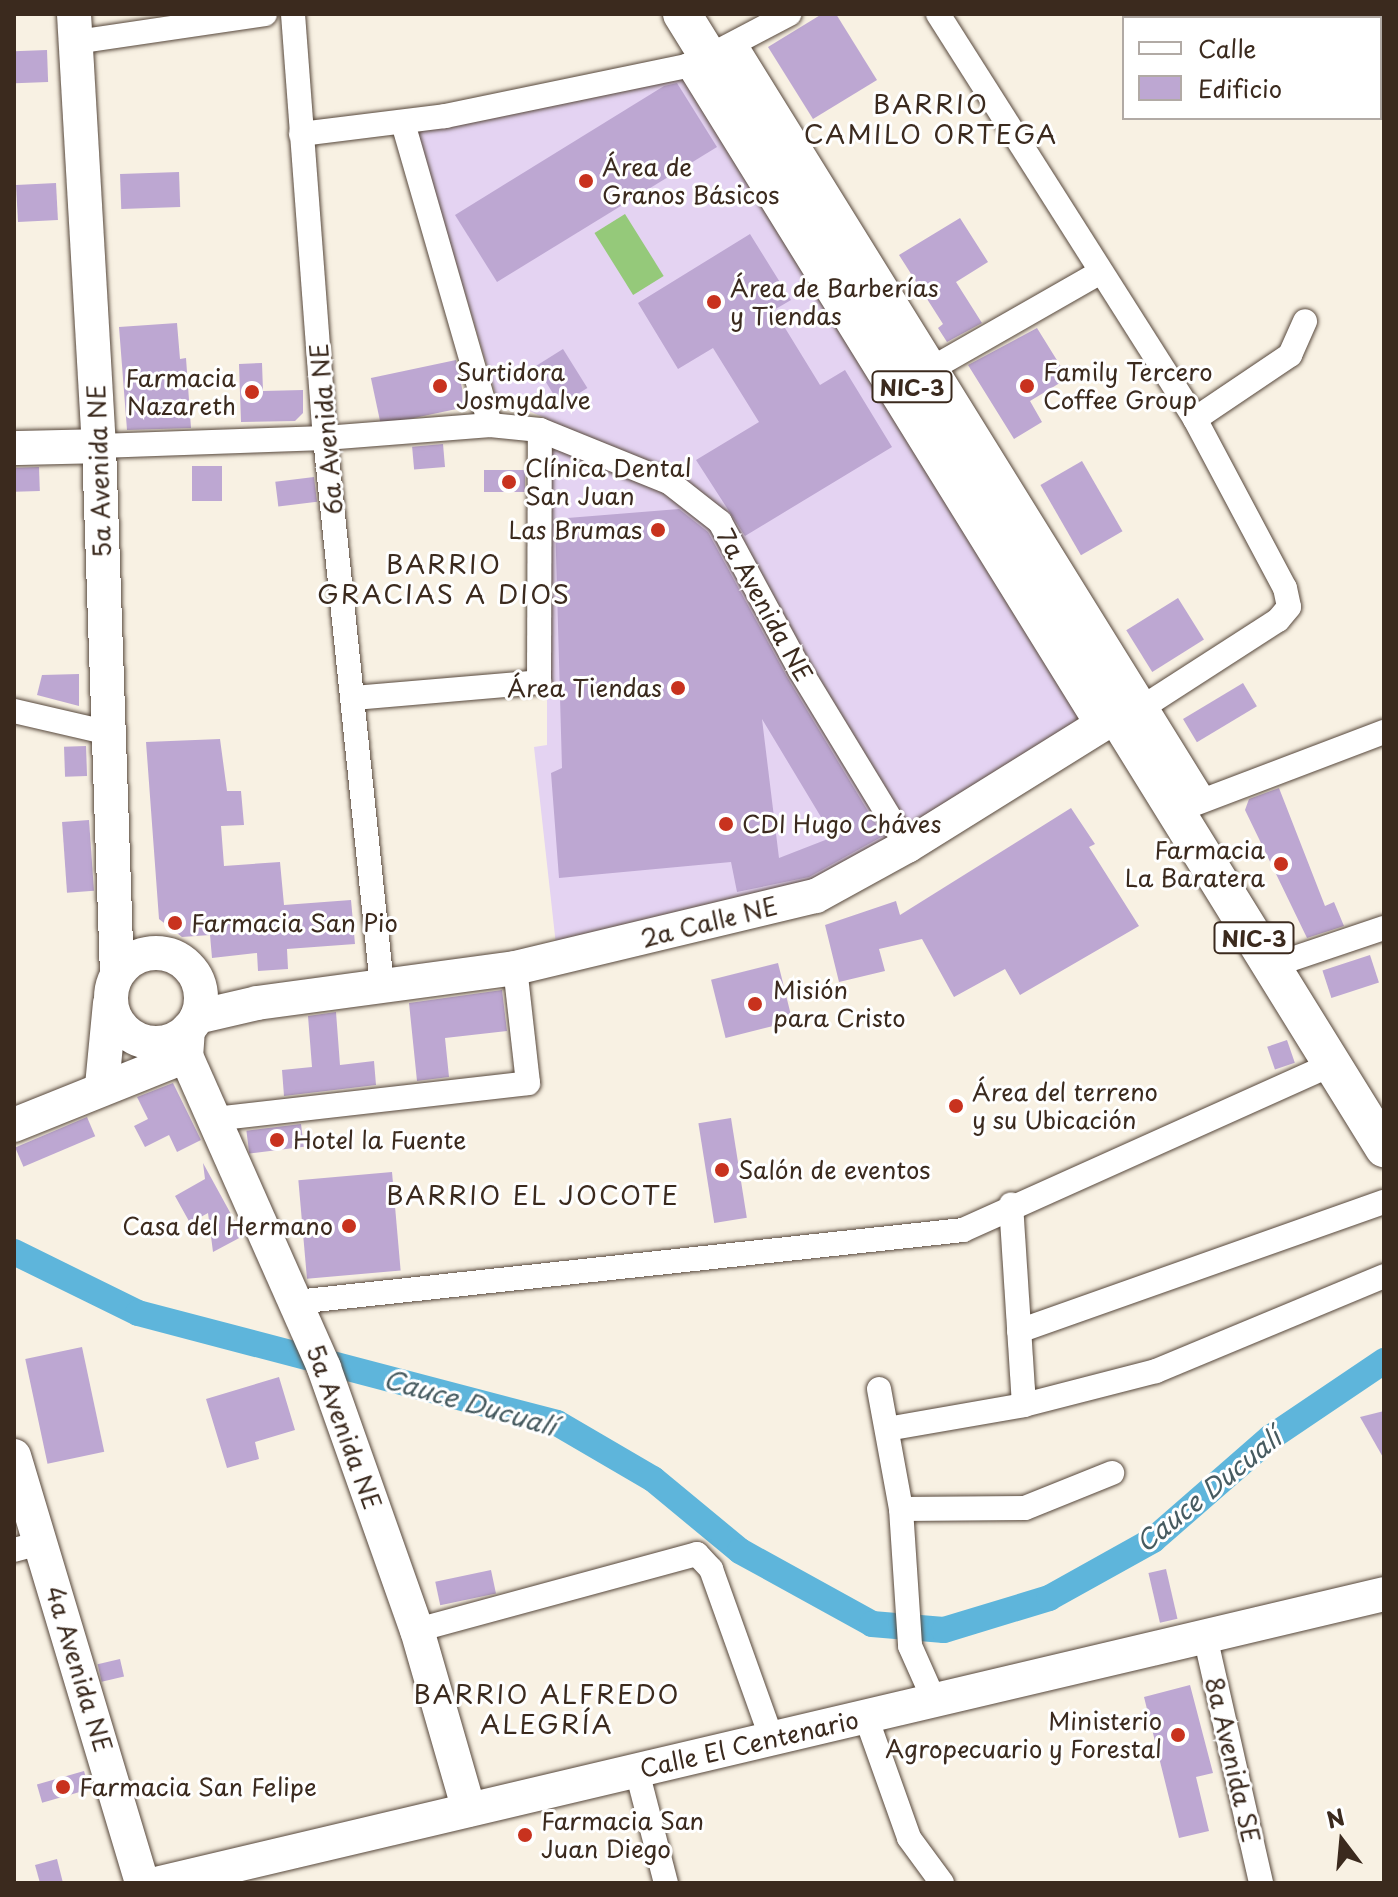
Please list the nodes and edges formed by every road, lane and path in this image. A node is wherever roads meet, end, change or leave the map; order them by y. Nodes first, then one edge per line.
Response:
1 (265, 14) edge
2 (293, 14) edge
3 (682, 14) edge
4 (789, 14) edge
5 (938, 14) edge
6 (75, 28) edge
7 (710, 56) junction
8 (403, 123) junction
9 (301, 134) junction
10 (1101, 272) junction
11 (1305, 321) dead end
12 (922, 374) junction
13 (1195, 419) junction
14 (490, 425) junction
15 (540, 430) junction
16 (325, 438) junction
17 (99, 446) junction
18 (14, 448) edge
19 (354, 698) junction
20 (14, 711) edge
21 (1120, 718) junction
22 (1384, 732) edge
23 (109, 733) junction
24 (1189, 805) junction
25 (907, 846) junction
26 (116, 928) junction
27 (1384, 928) edge
28 (170, 957) junction
29 (1271, 966) junction
30 (515, 968) junction
31 (382, 986) junction
32 (114, 988) junction
33 (257, 1003) junction
34 (177, 1037) junction
35 (1332, 1064) junction
36 (102, 1086) junction
37 (214, 1119) junction
38 (15, 1123) edge
39 (1384, 1148) edge
40 (1384, 1202) edge
41 (1011, 1204) junction
42 (1384, 1276) edge
43 (296, 1302) junction
44 (1019, 1331) junction
45 (879, 1389) dead end
46 (1024, 1405) junction
47 (887, 1429) junction
48 (14, 1456) edge
49 (1112, 1473) dead end
50 (901, 1509) junction
51 (28, 1547) edge
52 (1384, 1594) edge
53 (417, 1630) junction
54 (1205, 1636) junction
55 (934, 1700) junction
56 (866, 1717) junction
57 (772, 1739) junction
58 (637, 1771) junction
59 (469, 1810) junction
60 (142, 1883) edge
61 (160, 1883) edge
62 (666, 1883) edge
63 (942, 1883) edge
64 (1261, 1883) edge

1 - 6 street
2 - 9 street, 6a Avenida NE
3 - 7 main road, NIC-3
4 - 7 street
5 - 10 street
6 - 17 street, 5a Avenida NE
7 - 8 street
7 - 12 main road, NIC-3
7 - 21 street
8 - 9 street
8 - 14 street
9 - 16 street, 6a Avenida NE
10 - 12 street
10 - 13 street
11 - 13 street
12 - 21 main road, NIC-3
13 - 21 street
14 - 15 street, 7a Avenida NE
14 - 16 street, 7a Avenida NE
15 - 19 street
15 - 25 street, 7a Avenida NE
16 - 17 street, 7a Avenida NE
16 - 19 street, 6a Avenida NE
17 - 18 street
17 - 23 street, 5a Avenida NE
19 - 31 street, 6a Avenida NE
20 - 23 street
21 - 24 main road, NIC-3
21 - 25 street, 2a Calle NE
22 - 24 street
23 - 26 street, 5a Avenida NE
24 - 29 main road, NIC-3
25 - 30 street, 2a Calle NE
26 - 28 street
26 - 32 street, 5a Avenida NE
27 - 29 street
28 - 32 street
28 - 33 street
28 - 34 street
29 - 35 main road, NIC-3
30 - 31 street, 2a Calle NE
30 - 37 street
31 - 33 street, 2a Calle NE
32 - 34 street
32 - 36 street, 5a Avenida NE
33 - 34 street, 2a Calle NE
34 - 36 street, 2a Calle NE
34 - 37 street, 5a Avenida NE
35 - 39 main road, NIC-3
35 - 41 street
36 - 38 street
37 - 43 street, 5a Avenida NE
40 - 44 street
41 - 43 street
41 - 44 street
42 - 46 street
43 - 53 street, 5a Avenida NE
44 - 46 street
45 - 47 street
46 - 47 street
47 - 50 street
48 - 51 street, 4a Avenida NE
49 - 50 street
50 - 55 street
51 - 60 street, 4a Avenida NE
52 - 54 street, Calle El Centenario
53 - 57 street
53 - 59 street, 5a Avenida NE
54 - 55 street, Calle El Centenario
54 - 64 street, 8a Avenida SE
55 - 56 street, Calle El Centenario
56 - 57 street, Calle El Centenario
56 - 63 street
57 - 58 street, Calle El Centenario
58 - 59 street, Calle El Centenario
58 - 62 street
59 - 61 street, Calle El Centenario

